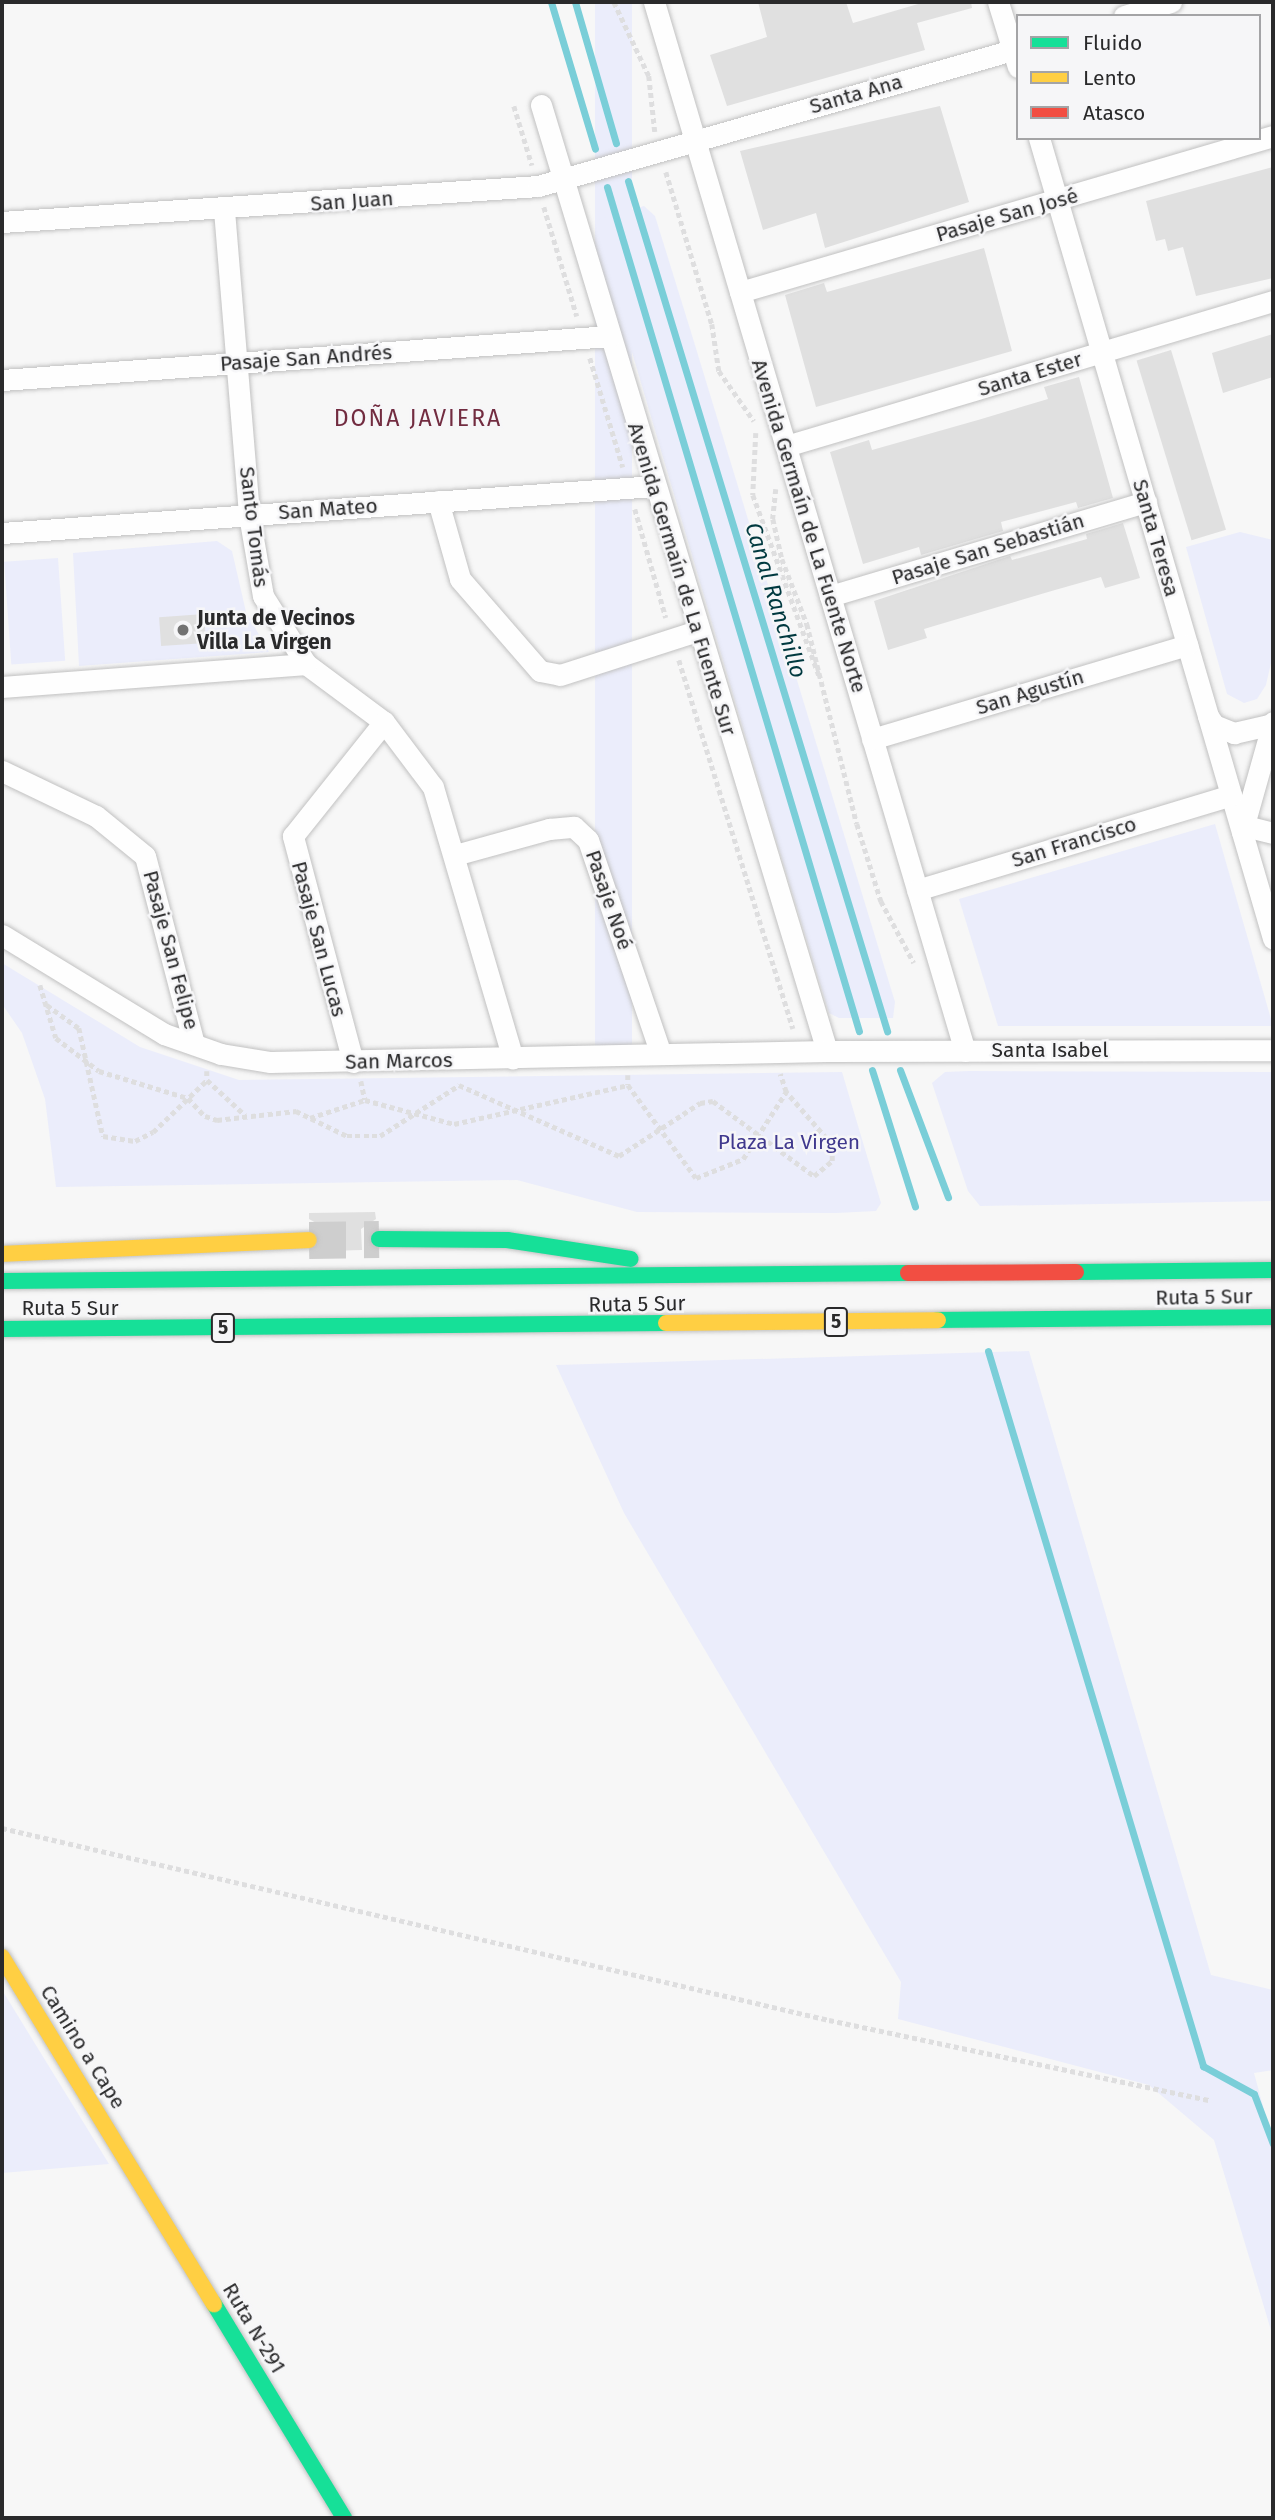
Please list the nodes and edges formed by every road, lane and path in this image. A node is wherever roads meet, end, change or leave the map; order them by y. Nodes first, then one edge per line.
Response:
1 (614, 2) edge
2 (654, 2) edge
3 (998, 2) edge
4 (1171, 2) edge
5 (1131, 14) edge
6 (1016, 54) edge
7 (541, 105) dead end
8 (514, 106) dead end
9 (655, 136) dead end
10 (1040, 140) edge
11 (1260, 140) edge
12 (695, 141) junction
13 (663, 164) dead end
14 (564, 179) junction
15 (538, 186) junction
16 (1057, 200) junction
17 (224, 210) junction
18 (2, 222) edge
19 (740, 292) junction
20 (1273, 301) edge
21 (610, 336) junction
22 (584, 338) junction
23 (1102, 352) junction
24 (238, 363) junction
25 (2, 380) edge
26 (786, 446) junction
27 (780, 482) dead end
28 (654, 486) junction
29 (629, 488) junction
30 (438, 501) junction
31 (1146, 502) junction
32 (249, 515) junction
33 (2, 533) edge
34 (830, 596) junction
35 (697, 631) junction
36 (672, 639) junction
37 (1188, 645) junction
38 (306, 664) junction
39 (819, 675) junction
40 (2, 687) edge
41 (1208, 716) junction
42 (384, 722) junction
43 (1273, 723) edge
44 (872, 739) junction
45 (2, 771) edge
46 (1231, 794) junction
47 (1244, 829) junction
48 (1273, 833) edge
49 (455, 855) junction
50 (917, 890) junction
51 (2, 935) edge
52 (1273, 938) edge
53 (921, 972) dead end
54 (38, 978) dead end
55 (46, 1004) junction
56 (194, 1044) junction
57 (1273, 1050) edge
58 (800, 1051) junction
59 (827, 1051) junction
60 (965, 1051) junction
61 (662, 1054) junction
62 (513, 1058) junction
63 (84, 1060) junction
64 (206, 1064) dead end
65 (778, 1066) dead end
66 (356, 1068) junction
67 (628, 1069) dead end
68 (207, 1080) junction
69 (628, 1085) junction
70 (786, 1092) junction
71 (188, 1098) junction
72 (365, 1100) junction
73 (514, 1110) junction
74 (415, 1111) junction
75 (246, 1116) junction
76 (309, 1118) junction
77 (659, 1130) junction
78 (758, 1136) junction
79 (379, 1239) tunnel mouth
80 (309, 1240) tunnel mouth
81 (2, 1254) edge
82 (1273, 1270) edge
83 (757, 1276) junction
84 (2, 1281) edge
85 (1273, 1317) edge
86 (2, 1329) edge
87 (47, 1329) junction
88 (2, 1342) edge
89 (2, 1828) edge
90 (2, 1957) edge
91 (1209, 2100) dead end
92 (128, 2160) joint
93 (344, 2518) edge

1 - 9 path
2 - 12 street, Avenida Germaín de La Fuente Norte
3 - 6 street
4 - 5 street
6 - 12 street, Santa Ana
7 - 14 street, Avenida Germaín de La Fuente Sur
8 - 15 path
10 - 16 street, Santa Teresa
11 - 16 street, Pasaje San José
12 - 14 street, San Juan
12 - 19 street, Avenida Germaín de La Fuente Norte
13 - 39 path
14 - 15 street, San Juan
14 - 21 street, Avenida Germaín de La Fuente Sur
15 - 17 street, San Juan
15 - 22 path
16 - 19 street, Pasaje San José
16 - 23 street, Santa Teresa
17 - 18 street, San Juan
17 - 24 street, Santo Tomás
19 - 26 street, Avenida Germaín de La Fuente Norte
20 - 23 street, Santa Ester
21 - 22 street, Pasaje San Andrés
21 - 28 street, Avenida Germaín de La Fuente Sur
22 - 24 street, Pasaje San Andrés
22 - 29 path
23 - 26 street, Santa Ester
23 - 31 street, Santa Teresa
24 - 25 street, Pasaje San Andrés
24 - 32 street, Santo Tomás
26 - 34 street, Avenida Germaín de La Fuente Norte
27 - 39 path
28 - 29 street, San Mateo
28 - 35 street, Avenida Germaín de La Fuente Sur
29 - 30 street, San Mateo
29 - 36 path
30 - 32 street, San Mateo
30 - 36 street
31 - 34 street, Pasaje San Sebastián
31 - 37 street, Santa Teresa
32 - 33 street, San Mateo
32 - 38 street, Santo Tomás
34 - 44 street, Avenida Germaín de La Fuente Norte
35 - 36 street
35 - 59 street, Avenida Germaín de La Fuente Sur
36 - 58 path
37 - 41 street, Santa Teresa
37 - 44 street, San Agustín
38 - 40 street
38 - 42 street, Santo Tomás
39 - 53 path
41 - 43 street
41 - 46 street, Santa Teresa
42 - 49 street, Santo Tomás
42 - 66 street, Pasaje San Lucas
43 - 47 street
44 - 50 street, Avenida Germaín de La Fuente Norte
45 - 56 street, Pasaje San Felipe
46 - 47 street, Santa Teresa
46 - 50 street, San Francisco
47 - 48 street
47 - 52 street, Santa Teresa
49 - 61 street, Pasaje Noé
49 - 62 street, Santo Tomás
50 - 60 street, Avenida Germaín de La Fuente Norte
51 - 56 street, San Marcos
54 - 55 path
55 - 63 path
55 - 63 path
56 - 66 street, San Marcos
57 - 60 street, Santa Isabel
58 - 59 street, San Marcos
58 - 61 street, San Marcos
59 - 60 street, Santa Isabel
61 - 62 street, San Marcos
62 - 66 street, San Marcos
63 - 71 path
63 - 71 path
64 - 68 path
65 - 70 path
66 - 72 path
67 - 69 path
68 - 71 path
68 - 75 path
69 - 73 path
69 - 77 path
70 - 78 path
70 - 78 path
71 - 75 path
72 - 74 path
72 - 76 path
73 - 74 path
73 - 74 path
73 - 77 path
74 - 76 path
75 - 76 path
77 - 78 path
77 - 78 path
79 - 83 main road
80 - 81 main road
82 - 83 main road, Ruta 5 Sur
83 - 84 main road, Ruta 5 Sur
85 - 87 main road, Ruta 5 Sur / 5
86 - 87 main road, Ruta 5 Sur / 5
87 - 88 main road
89 - 91 path
90 - 92 main road, Camino a Cape
92 - 93 main road, Ruta N-291

